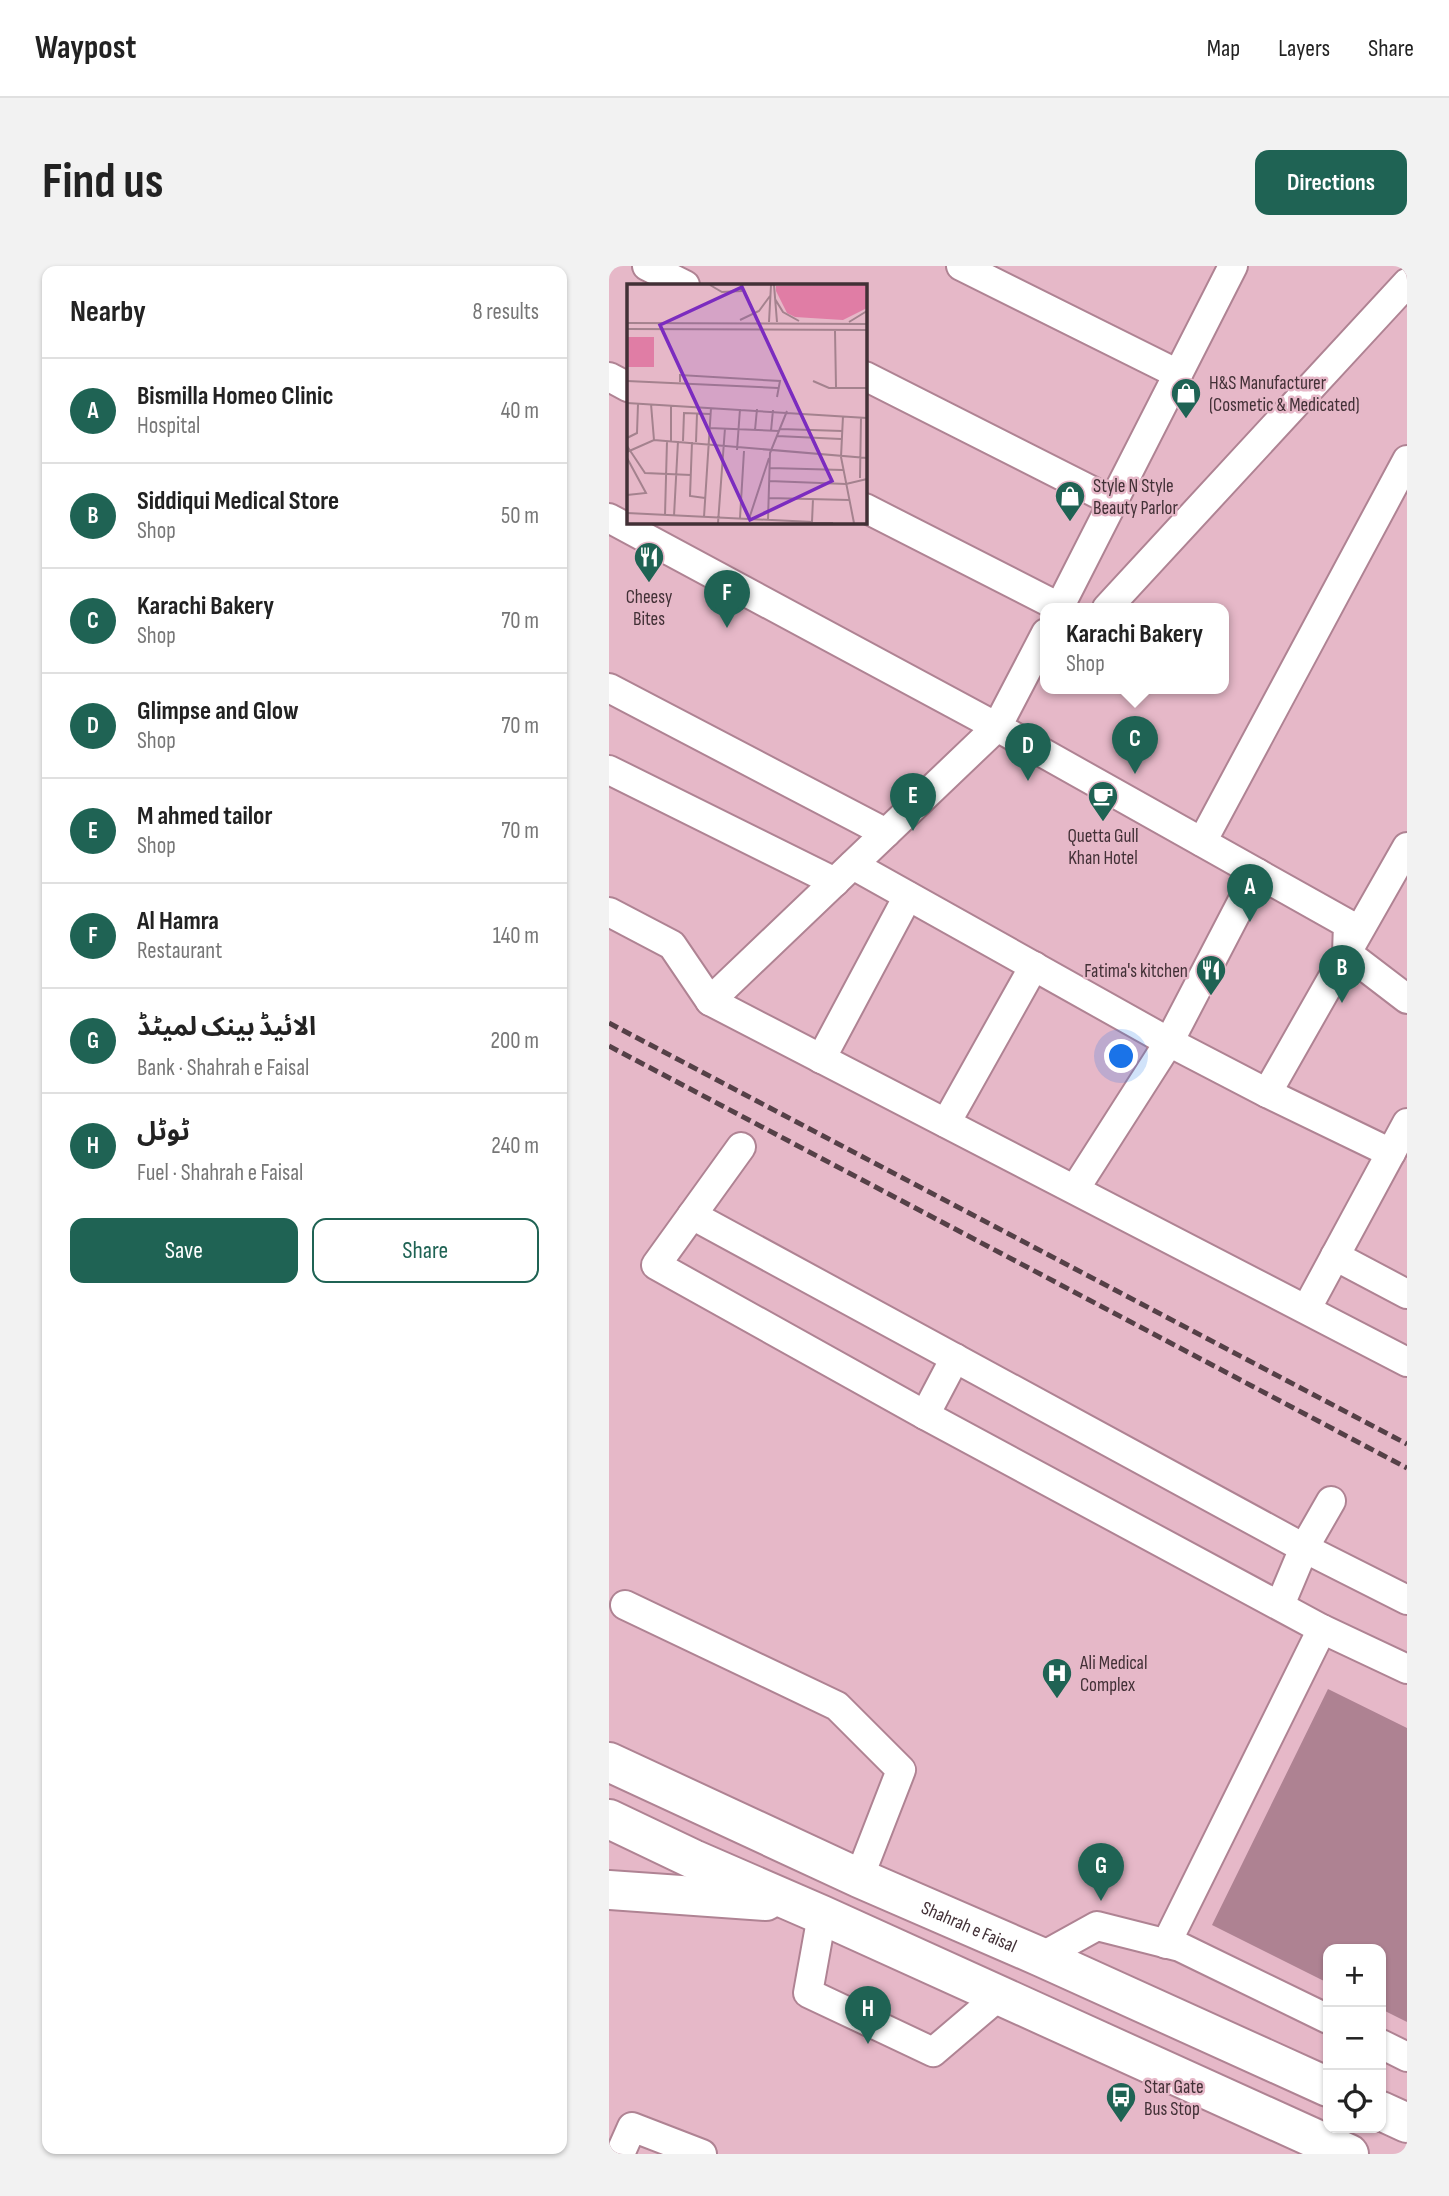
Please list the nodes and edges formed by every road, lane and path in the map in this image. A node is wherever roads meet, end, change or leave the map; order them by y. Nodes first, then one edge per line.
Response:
1 (647, 266) edge
2 (961, 266) edge
3 (1233, 266) edge
4 (1407, 283) edge
5 (683, 284) edge
6 (1178, 374) junction
7 (609, 377) edge
8 (866, 377) edge
9 (627, 386) edge
10 (1407, 460) edge
11 (1112, 501) junction
12 (866, 509) edge
13 (609, 519) edge
14 (1051, 603) edge
15 (1061, 603) edge
16 (1112, 603) edge
17 (1040, 645) edge
18 (1040, 680) edge
19 (609, 688) edge
20 (997, 727) junction
21 (609, 770) edge
22 (885, 833) junction
23 (1202, 842) junction
24 (1407, 847) edge
25 (844, 873) junction
26 (1257, 873) junction
27 (908, 895) junction
28 (609, 912) edge
29 (1347, 953) junction
30 (1034, 966) junction
31 (1407, 999) edge
32 (710, 1001) junction
33 (1169, 1042) junction
34 (821, 1059) junction
35 (1267, 1093) junction
36 (1407, 1122) edge
37 (946, 1123) junction
38 (741, 1147) dead end
39 (1391, 1153) junction
40 (1075, 1189) junction
41 (692, 1215) junction
42 (1335, 1256) junction
43 (1407, 1294) edge
44 (1307, 1308) junction
45 (955, 1358) junction
46 (1407, 1362) edge
47 (925, 1415) junction
48 (1331, 1501) dead end
49 (1304, 1548) junction
50 (1407, 1600) edge
51 (625, 1605) dead end
52 (1280, 1605) junction
53 (1322, 1629) junction
54 (1407, 1669) edge
55 (609, 1762) edge
56 (609, 1819) edge
57 (859, 1878) junction
58 (609, 1890) edge
59 (809, 1909) junction
60 (1166, 1944) junction
61 (1041, 1957) junction
62 (1000, 1995) junction
63 (1323, 2017) edge
64 (1386, 2046) edge
65 (1407, 2057) edge
66 (1323, 2085) edge
67 (1386, 2113) edge
68 (1407, 2123) edge
69 (620, 2154) edge
70 (702, 2154) edge
71 (1349, 2154) edge

1 - 5 street
2 - 6 street
3 - 6 street
4 - 16 street
6 - 11 street
7 - 9 street
8 - 11 street
10 - 23 street
11 - 15 street
12 - 14 street
13 - 20 street
17 - 20 street
18 - 20 street
19 - 22 street
20 - 22 street
20 - 23 street
21 - 25 street
22 - 25 street
23 - 26 street
24 - 29 street
25 - 27 street
25 - 32 street
26 - 29 street
26 - 33 street
27 - 30 street
27 - 34 street
28 - 32 street
29 - 31 street
29 - 35 street
30 - 33 street
30 - 37 street
32 - 34 street
33 - 35 street
33 - 40 street
34 - 37 street
35 - 39 street
36 - 39 street
37 - 40 street
38 - 41 street
39 - 42 street
40 - 44 street
41 - 45 street
41 - 47 street
42 - 43 street
42 - 44 street
44 - 46 street
45 - 47 street
45 - 49 street
47 - 52 street
48 - 49 street
49 - 50 street
49 - 52 street
51 - 57 street
52 - 53 street
53 - 54 street
53 - 60 street
55 - 57 highway, Shahrah e Faisal
56 - 59 highway
57 - 61 highway, Shahrah e Faisal
58 - 59 highway
59 - 62 highway
59 - 62 street
60 - 61 street
60 - 63 street
61 - 66 highway, Shahrah e Faisal
62 - 71 highway
64 - 65 street
67 - 68 highway
69 - 70 street

